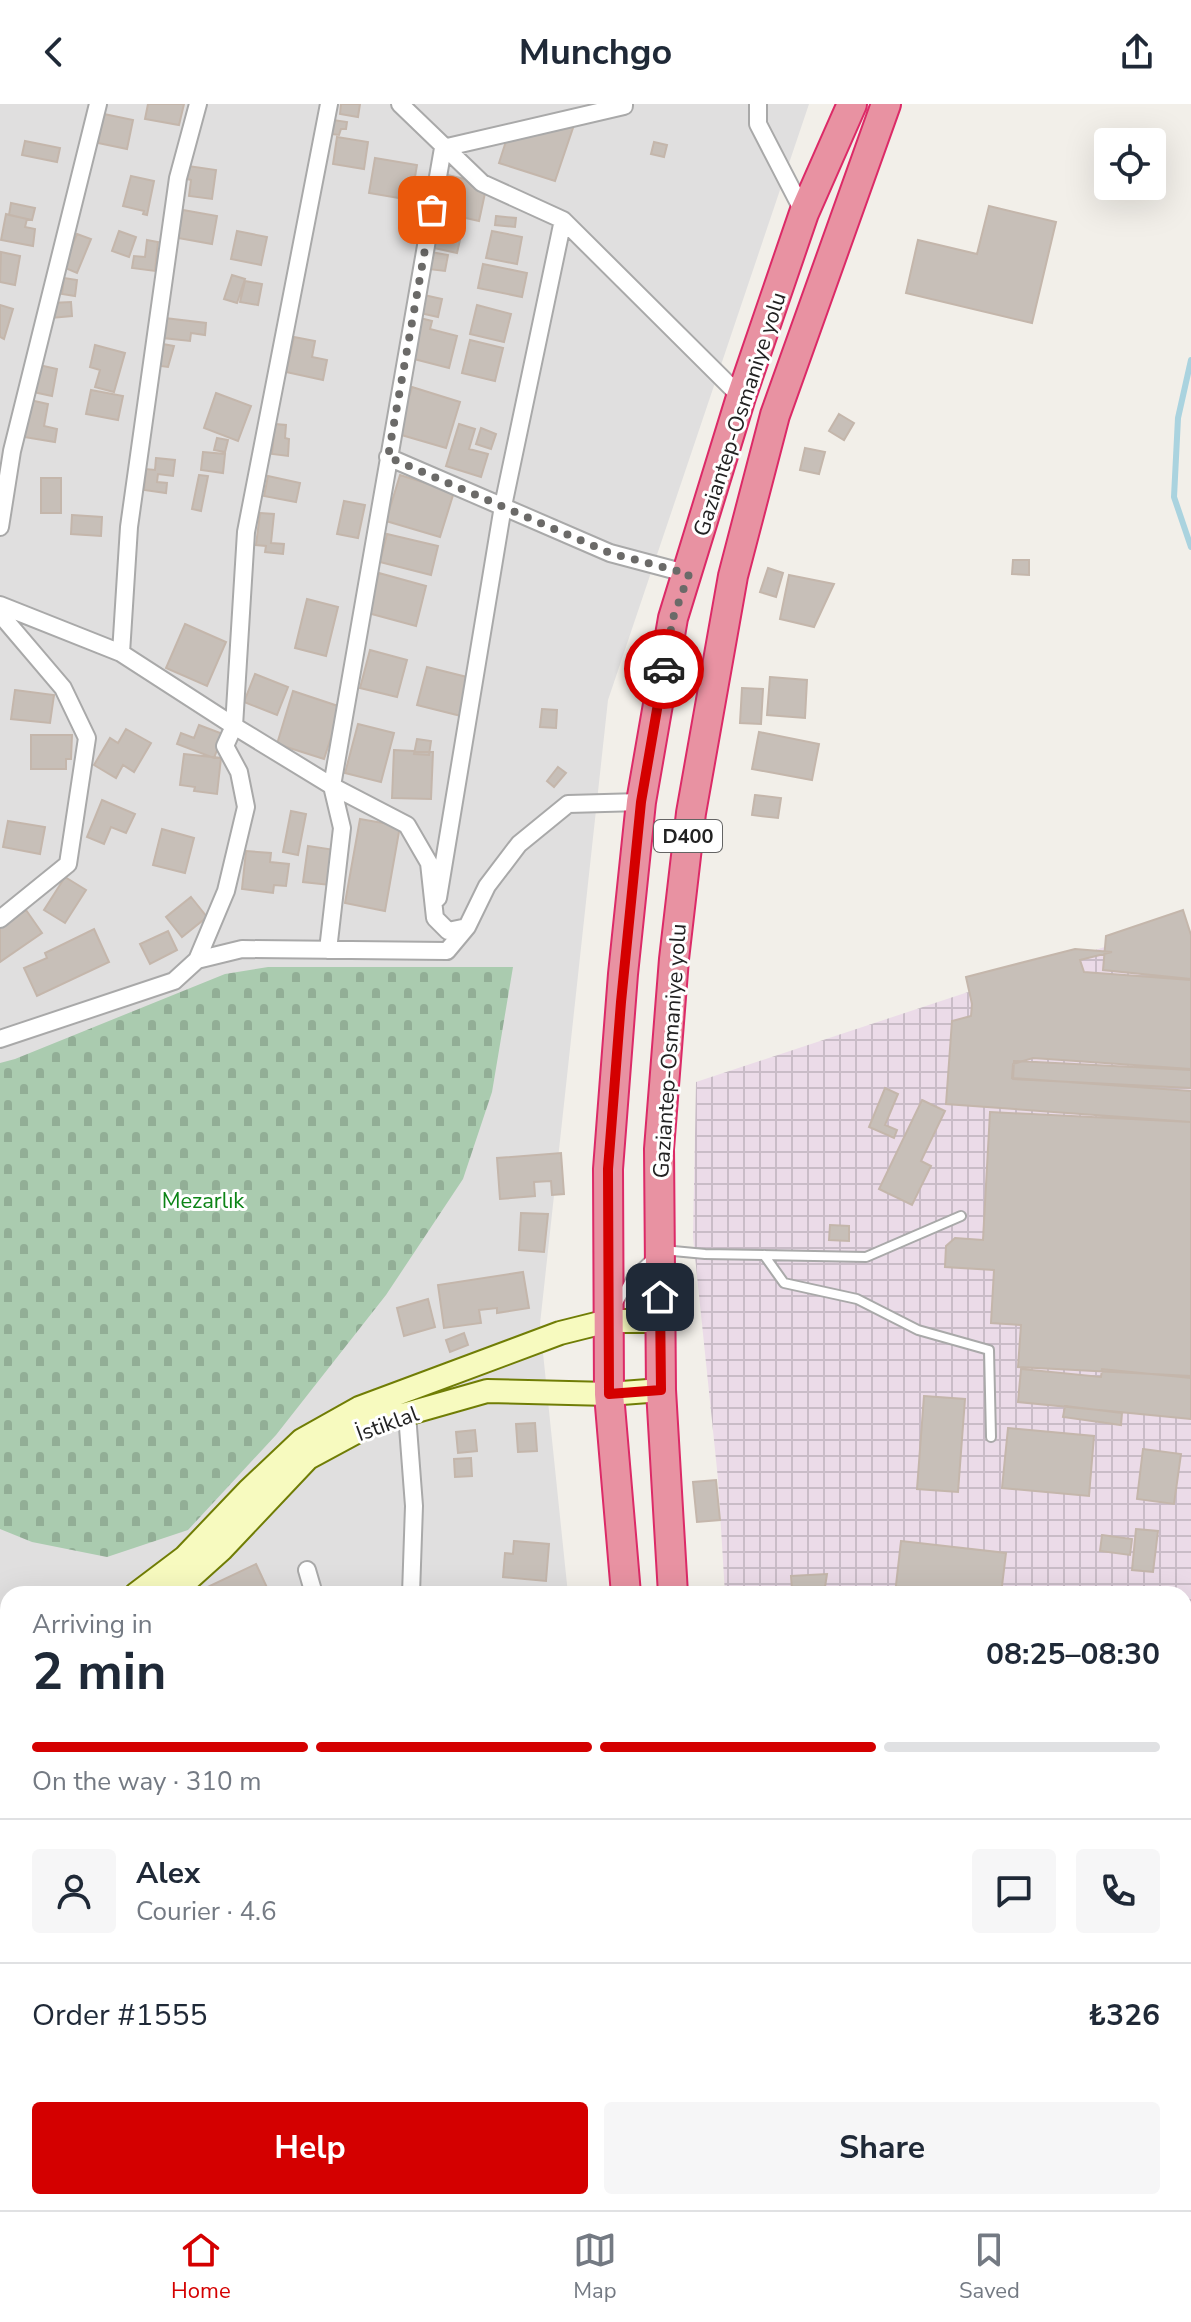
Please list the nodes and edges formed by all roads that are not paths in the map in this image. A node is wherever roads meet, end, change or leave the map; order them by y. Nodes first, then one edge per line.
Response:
1 (98, 104) edge
2 (198, 104) edge
3 (329, 104) edge
4 (400, 104) edge
5 (624, 104) edge
6 (758, 104) edge
7 (852, 104) edge
8 (886, 104) edge
9 (443, 148) junction
10 (804, 213) junction
11 (563, 220) junction
12 (741, 397) junction
13 (388, 457) junction
14 (503, 506) junction
15 (0, 527) edge
16 (689, 574) junction
17 (0, 605) edge
18 (0, 614) edge
19 (121, 653) junction
20 (234, 726) junction
21 (332, 786) junction
22 (641, 802) junction
23 (435, 918) junction
24 (0, 919) edge
25 (467, 927) junction
26 (328, 950) junction
27 (197, 960) junction
28 (0, 1039) edge
29 (961, 1216) dead end
30 (660, 1250) junction
31 (764, 1255) junction
32 (608, 1321) junction
33 (661, 1321) junction
34 (661, 1390) junction
35 (609, 1394) junction
36 (407, 1414) junction
37 (991, 1437) dead end
38 (307, 1570) dead end
39 (147, 1586) edge
40 (181, 1586) edge
41 (312, 1586) edge
42 (411, 1586) edge
43 (625, 1586) edge
44 (673, 1586) edge

1 - 15 street
2 - 19 street
3 - 20 street
4 - 9 street
5 - 9 street
6 - 10 street
7 - 10 highway, Gaziantep-Osmaniye yolu / D400
8 - 30 highway, Gaziantep-Osmaniye yolu / D400
9 - 11 street
9 - 13 street
10 - 12 highway, Gaziantep-Osmaniye yolu / D400
11 - 12 street
11 - 14 street
12 - 16 highway, Gaziantep-Osmaniye yolu / D400
13 - 14 street
13 - 21 street
14 - 16 street
14 - 23 street
16 - 22 highway, Gaziantep-Osmaniye yolu / D400
17 - 19 street
18 - 24 street
19 - 20 street
20 - 21 street
20 - 27 street
21 - 23 street
21 - 26 street
22 - 25 street
22 - 32 highway, Gaziantep-Osmaniye yolu / D400
23 - 25 street
25 - 26 street
26 - 27 street
27 - 28 street
29 - 31 lane
30 - 31 lane
30 - 32 lane
30 - 33 highway, Gaziantep-Osmaniye yolu / D400
31 - 37 lane
32 - 33 street
32 - 35 highway, Gaziantep-Osmaniye yolu / D400
32 - 39 street
33 - 34 highway, Gaziantep-Osmaniye yolu / D400
34 - 35 street, İstiklal
34 - 44 highway, Gaziantep-Osmaniye yolu / D400
35 - 36 street, İstiklal
35 - 43 highway, Gaziantep-Osmaniye yolu / D400
36 - 40 street, İstiklal
36 - 42 street
38 - 41 street

